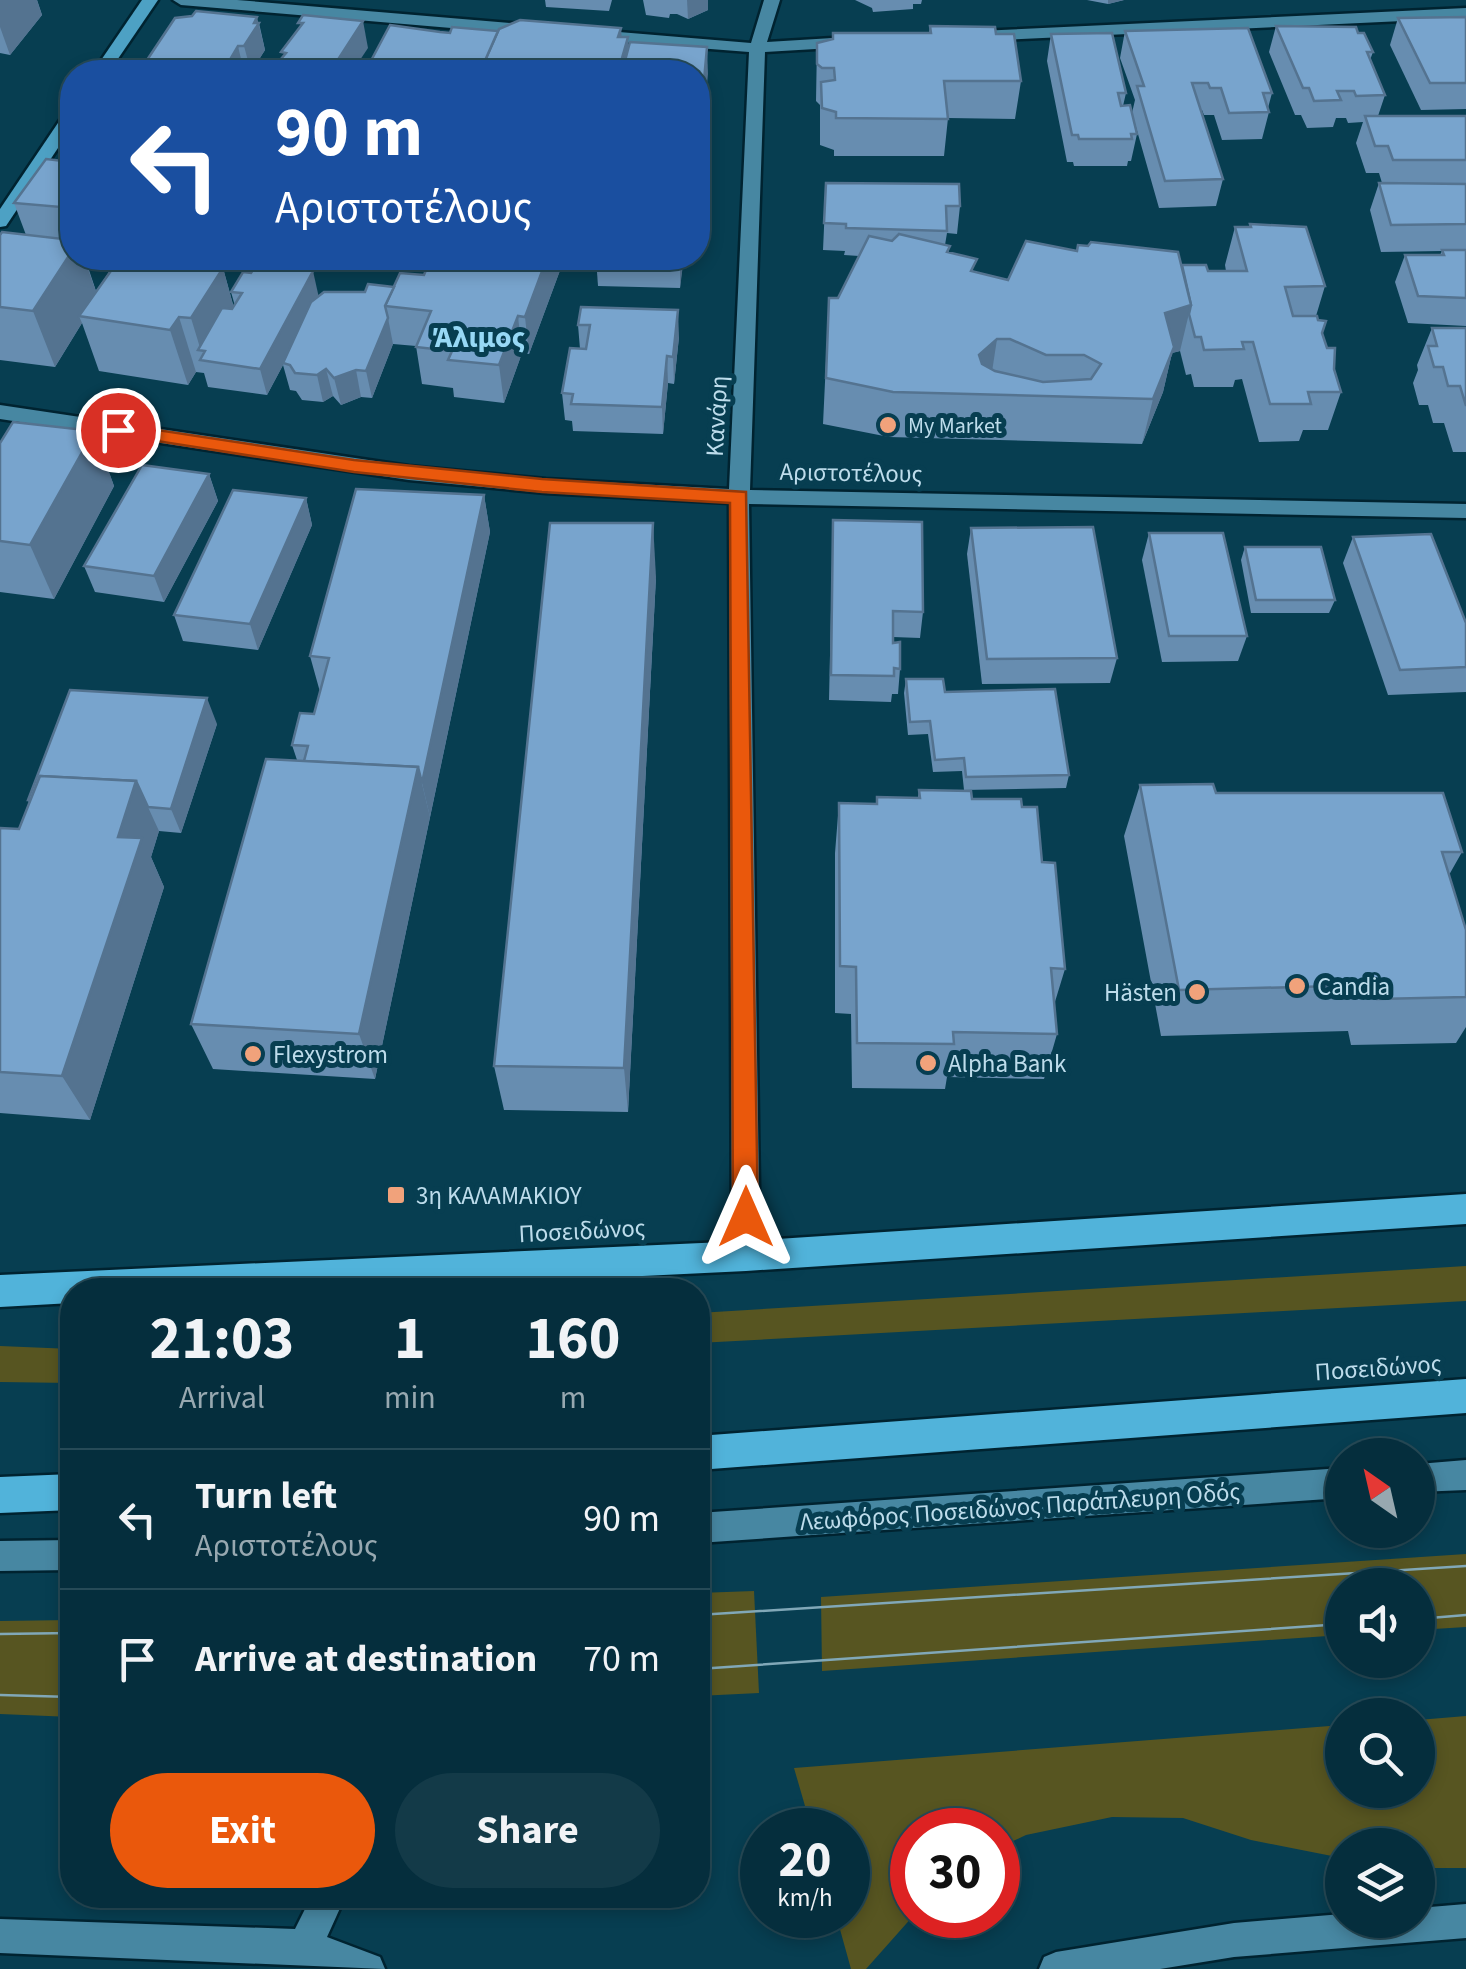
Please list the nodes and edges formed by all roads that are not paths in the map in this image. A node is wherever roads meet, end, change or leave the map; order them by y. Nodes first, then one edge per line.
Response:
1 (150, 0) edge
2 (182, 0) edge
3 (772, 0) edge
4 (1466, 13) edge
5 (553, 32) edge
6 (572, 33) edge
7 (968, 36) edge
8 (869, 41) edge
9 (757, 48) junction
10 (109, 60) edge
11 (60, 133) edge
12 (0, 222) edge
13 (0, 412) edge
14 (739, 497) junction
15 (1466, 511) edge
16 (1466, 1209) edge
17 (746, 1256) junction
18 (290, 1278) edge
19 (60, 1289) edge
20 (0, 1292) edge
21 (1466, 1396) edge
22 (710, 1452) edge
23 (1466, 1475) edge
24 (1435, 1477) edge
25 (1325, 1485) edge
26 (60, 1492) edge
27 (0, 1495) edge
28 (710, 1527) edge
29 (60, 1554) edge
30 (0, 1556) edge
31 (323, 1908) edge
32 (1466, 1921) edge
33 (0, 1936) edge
34 (304, 1946) junction
35 (368, 1969) edge
36 (1056, 1969) edge

1 - 10 main road
2 - 5 street
3 - 9 street, Κανάρη
4 - 7 street
6 - 9 street
8 - 9 street
9 - 14 street, Κανάρη
11 - 12 main road
13 - 14 street, Αριστοτέλους
14 - 15 street, Αριστοτέλους
14 - 17 street, Κανάρη
16 - 17 highway, Ποσειδώνος
17 - 18 highway, Ποσειδώνος
19 - 20 highway, Ποσειδώνος
21 - 22 highway, Ποσειδώνος
23 - 24 street
25 - 28 street, Λεωφόρος Ποσειδώνος Παράπλευρη Οδός
26 - 27 highway
29 - 30 street
31 - 34 street
32 - 36 street
33 - 34 street
34 - 35 street

